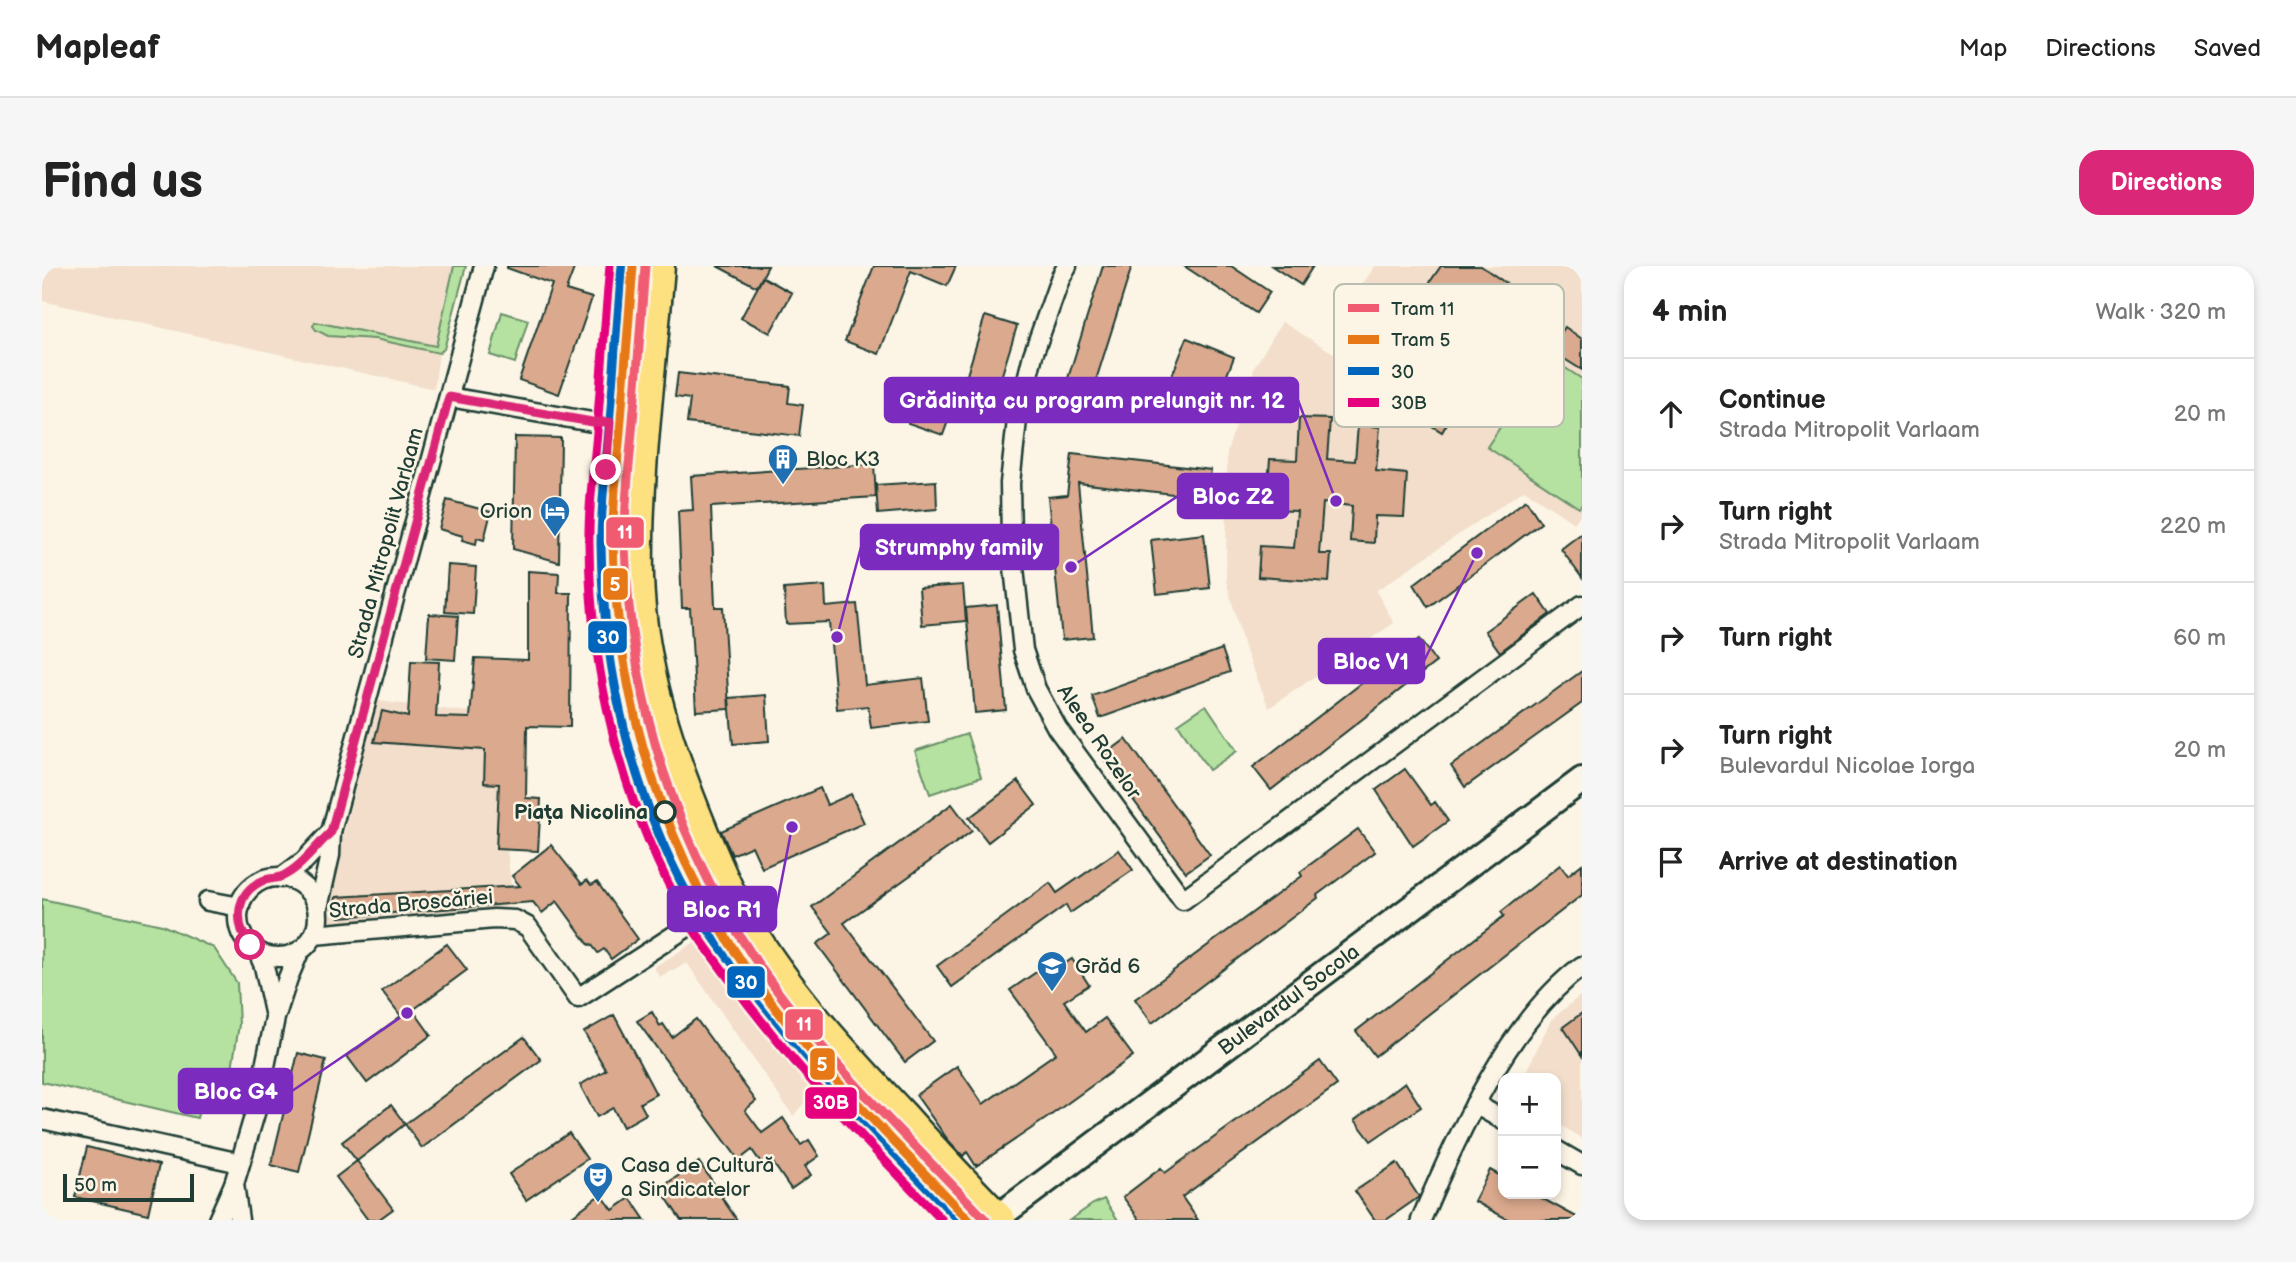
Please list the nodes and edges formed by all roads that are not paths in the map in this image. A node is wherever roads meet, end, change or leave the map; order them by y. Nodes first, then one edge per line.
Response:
1 (484, 266) edge
2 (622, 266) edge
3 (660, 266) edge
4 (1067, 266) edge
5 (449, 397) junction
6 (610, 422) junction
7 (647, 424) junction
8 (1582, 605) edge
9 (1582, 780) edge
10 (331, 832) junction
11 (281, 878) junction
12 (208, 901) dead end
13 (240, 907) junction
14 (318, 908) junction
15 (701, 918) junction
16 (314, 935) junction
17 (258, 952) junction
18 (299, 952) junction
19 (1582, 966) edge
20 (275, 1018) junction
21 (1475, 1104) junction
22 (1498, 1117) edge
23 (42, 1119) edge
24 (1561, 1153) edge
25 (240, 1163) junction
26 (1582, 1165) edge
27 (234, 1184) junction
28 (997, 1219) edge
29 (218, 1220) edge
30 (239, 1220) edge
31 (959, 1220) edge
32 (1421, 1220) edge

1 - 5 street, Strada Mitropolit Varlaam
2 - 6 main road
3 - 7 main road
4 - 8 street, Aleea Rozelor
5 - 6 street
5 - 10 street, Strada Mitropolit Varlaam
6 - 7 street
6 - 15 main road
7 - 28 main road
9 - 28 main road, Bulevardul Socola
10 - 11 street, Strada Mitropolit Varlaam
10 - 14 street, Strada Mitropolit Varlaam
11 - 13 street, Strada Mitropolit Varlaam
11 - 14 street
12 - 13 street
13 - 17 street
14 - 16 street, Strada Mitropolit Varlaam
15 - 16 street, Strada Broscăriei
15 - 31 main road
16 - 18 street
17 - 18 street
17 - 20 street
18 - 20 street
19 - 21 street
20 - 25 street
21 - 22 street
21 - 32 street
23 - 25 street
24 - 26 street
25 - 27 street
27 - 29 street
27 - 30 street

